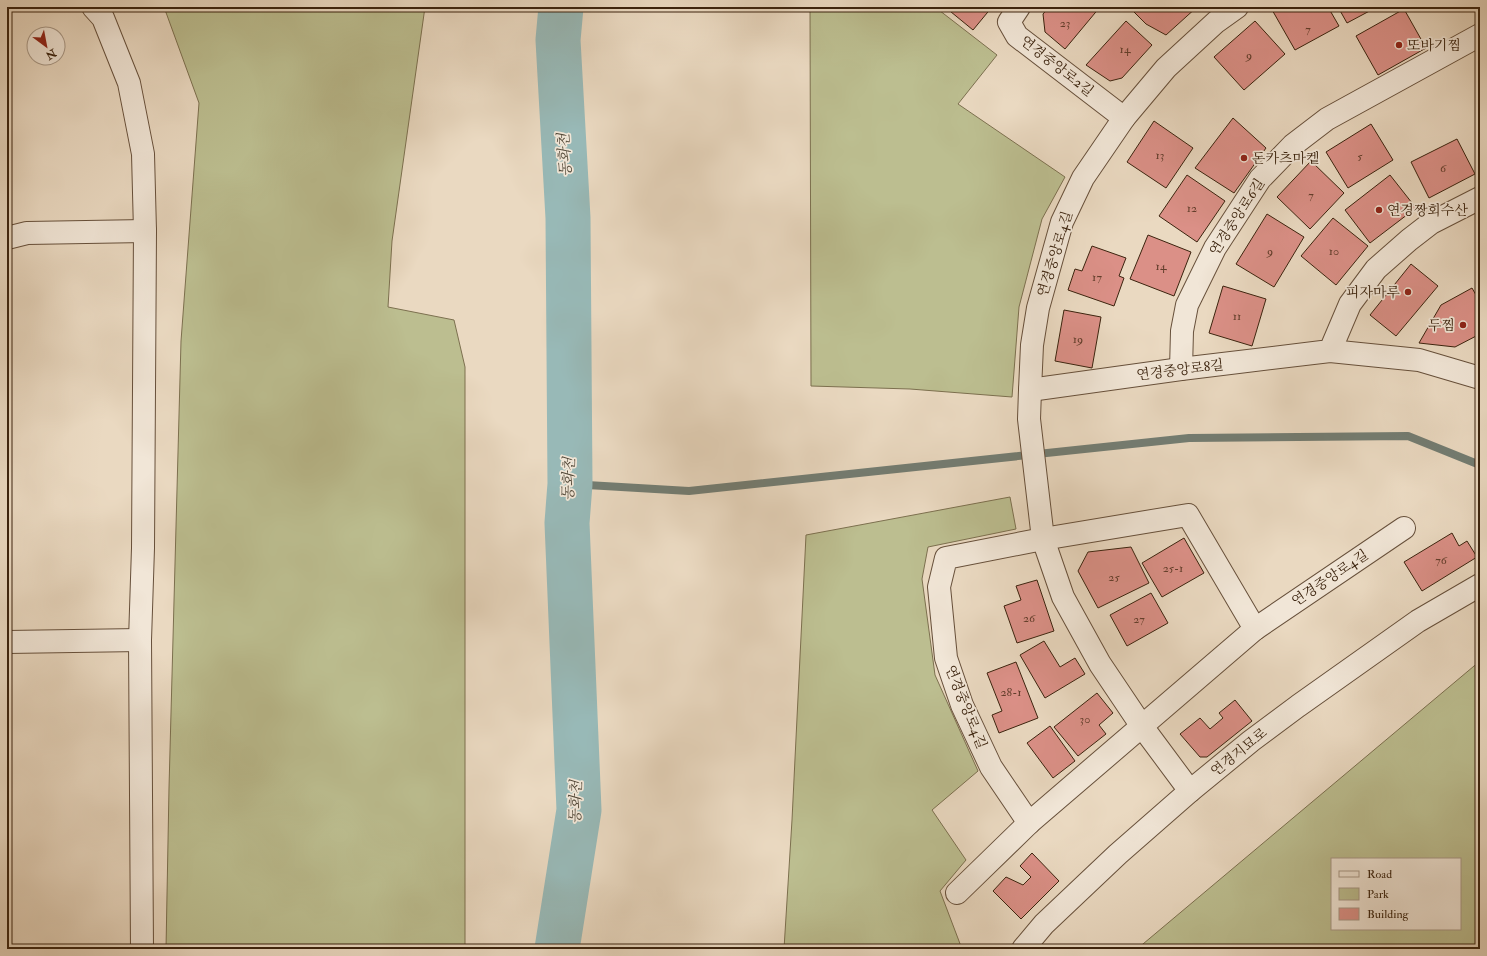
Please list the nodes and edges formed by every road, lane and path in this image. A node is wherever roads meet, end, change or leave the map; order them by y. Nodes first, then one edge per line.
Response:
1 (93, 7) edge
2 (1019, 7) edge
3 (1236, 7) edge
4 (1480, 35) edge
5 (1124, 118) junction
6 (1480, 198) edge
7 (145, 231) junction
8 (7, 238) edge
9 (1330, 351) junction
10 (1182, 369) junction
11 (1479, 377) edge
12 (1030, 390) junction
13 (1404, 528) dead end
14 (1042, 529) junction
15 (1480, 585) edge
16 (1255, 628) junction
17 (140, 640) junction
18 (7, 642) edge
19 (1141, 725) junction
20 (1190, 791) junction
21 (1028, 823) junction
22 (956, 894) dead end
23 (142, 949) edge
24 (1023, 949) edge

1 - 7 street
2 - 5 street, 연경중앙로2길
3 - 5 street, 연경중앙로4길
4 - 10 street, 연경중앙로6길
5 - 12 street, 연경중앙로4길
6 - 9 street
7 - 8 street
7 - 17 street
9 - 10 street, 연경중앙로8길
9 - 11 street, 연경중앙로8길
10 - 12 street, 연경중앙로8길
12 - 14 street, 연경중앙로4길
13 - 16 street, 연경중앙로4길
14 - 16 street, 연경중앙로4길
14 - 19 street, 연경중앙로4길
14 - 21 street, 연경중앙로4길
15 - 20 street, 연경지묘로
16 - 19 street, 연경중앙로4길
17 - 18 street
17 - 23 street
19 - 20 street, 연경중앙로4길
19 - 21 street, 연경중앙로4길
20 - 24 street, 연경지묘로
21 - 22 street, 연경중앙로4길

